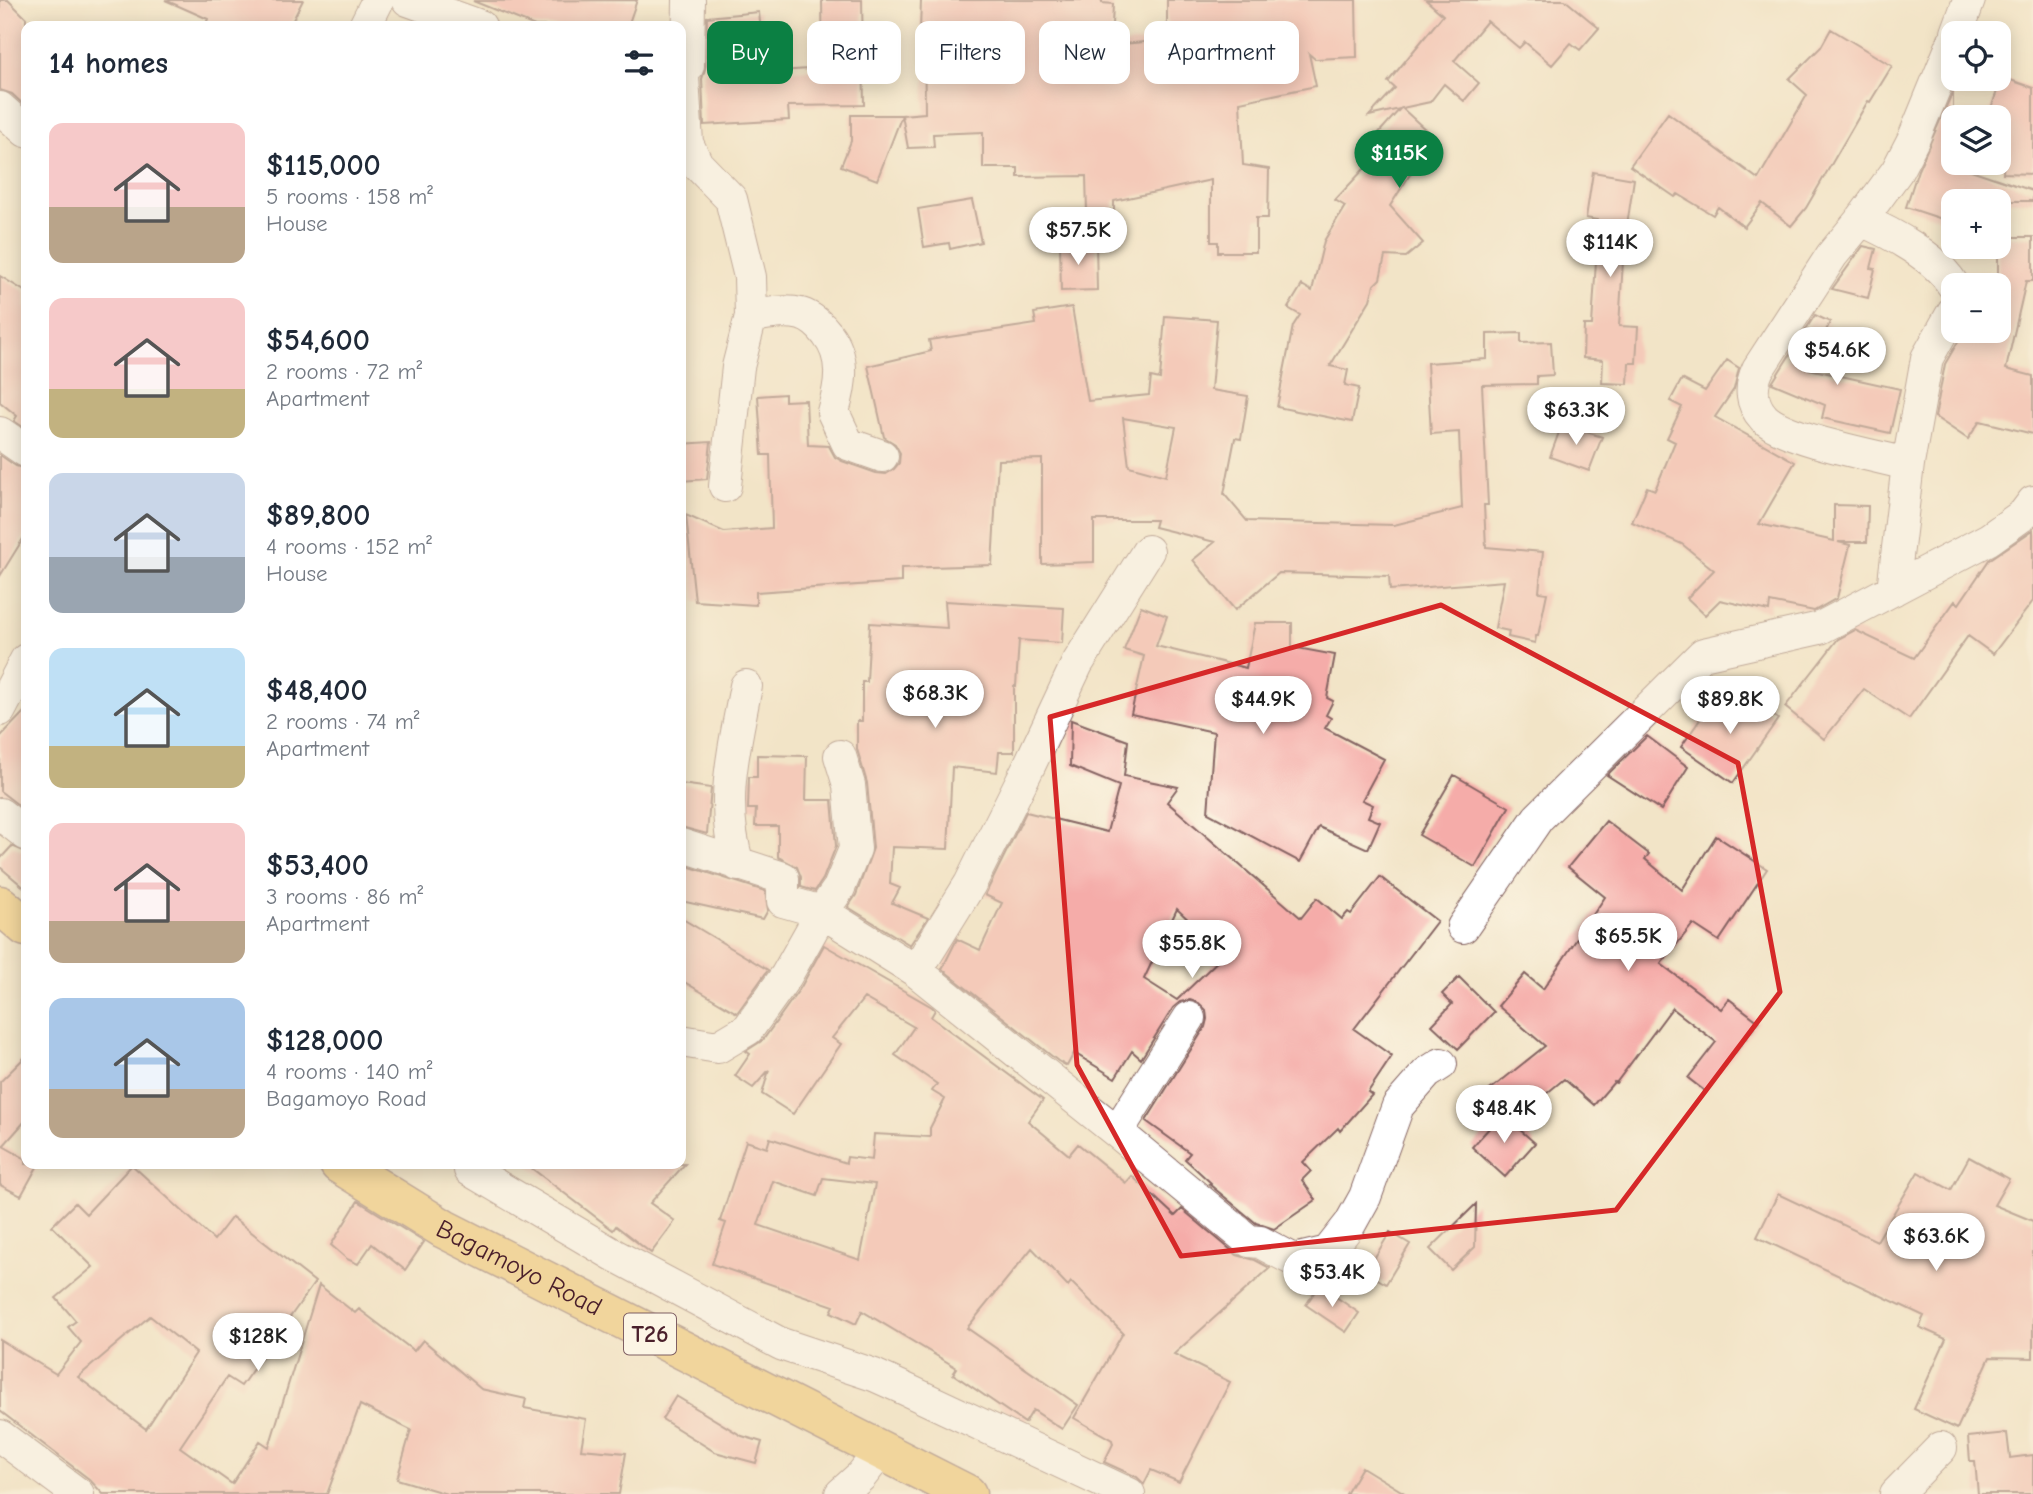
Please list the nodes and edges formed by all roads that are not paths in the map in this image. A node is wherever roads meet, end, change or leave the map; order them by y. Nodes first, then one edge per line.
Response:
1 (378, 0) edge
2 (408, 0) edge
3 (689, 0) edge
4 (1969, 0) edge
5 (368, 21) edge
6 (466, 21) edge
7 (1961, 21) edge
8 (686, 70) edge
9 (1941, 72) edge
10 (0, 108) edge
11 (21, 127) edge
12 (686, 130) edge
13 (1861, 220) junction
14 (1945, 273) edge
15 (751, 316) junction
16 (1941, 333) edge
17 (0, 433) edge
18 (21, 448) edge
19 (882, 456) dead end
20 (1908, 464) junction
21 (725, 486) dead end
22 (2033, 502) edge
23 (1147, 551) dead end
24 (1894, 590) junction
25 (21, 670) edge
26 (746, 686) dead end
27 (0, 710) edge
28 (840, 756) dead end
29 (0, 814) edge
30 (21, 830) edge
31 (686, 847) edge
32 (738, 865) junction
33 (0, 905) edge
34 (822, 912) junction
35 (21, 924) edge
36 (1463, 927) dead end
37 (916, 971) junction
38 (1189, 1018) dead end
39 (686, 1042) edge
40 (1441, 1064) dead end
41 (1117, 1132) junction
42 (347, 1169) edge
43 (470, 1170) dead end
44 (781, 1344) junction
45 (763, 1392) junction
46 (0, 1436) edge
47 (1941, 1448) dead end
48 (880, 1452) junction
49 (78, 1494) edge
50 (841, 1494) edge
51 (967, 1494) edge
52 (1129, 1494) edge
53 (1896, 1494) edge

1 - 5 street
2 - 6 street
3 - 8 street
4 - 7 street
9 - 13 street
10 - 11 street
12 - 15 street
13 - 14 street
13 - 20 street
15 - 19 street
15 - 21 street
16 - 20 street
17 - 18 street
20 - 24 street
22 - 24 street
23 - 37 street
24 - 36 street
25 - 27 street
26 - 32 street
28 - 34 street
29 - 30 street
31 - 32 street
32 - 34 street
33 - 35 highway
34 - 37 street
34 - 39 street
37 - 41 street
38 - 41 street
40 - 41 street
42 - 45 highway, Bagamoyo Road / T26
43 - 44 street
44 - 45 street
44 - 52 street
45 - 48 highway, Bagamoyo Road / T26
46 - 49 street
47 - 53 street
48 - 50 street
48 - 51 highway, Bagamoyo Road / T26

